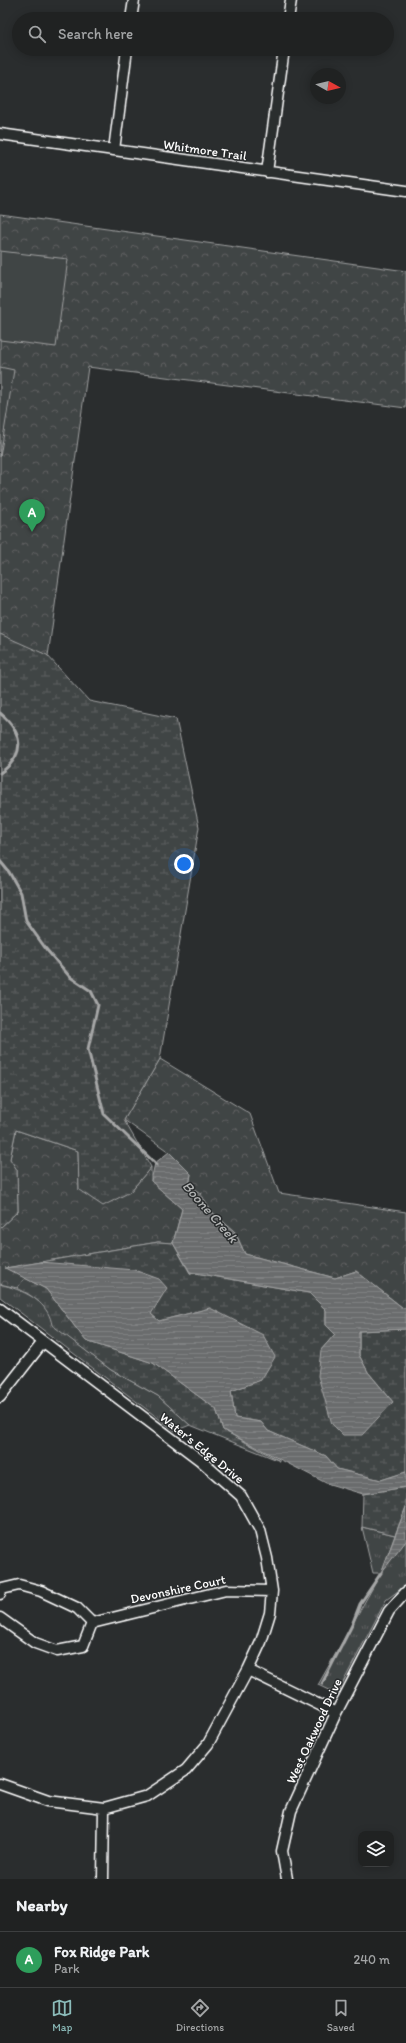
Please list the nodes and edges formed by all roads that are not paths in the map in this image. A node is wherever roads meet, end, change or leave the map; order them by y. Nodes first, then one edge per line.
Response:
1 (134, 0) edge
2 (291, 0) edge
3 (132, 12) edge
4 (289, 12) edge
5 (126, 56) edge
6 (283, 56) edge
7 (0, 134) edge
8 (114, 150) junction
9 (267, 172) junction
10 (406, 191) edge
11 (0, 1309) edge
12 (43, 1342) junction
13 (0, 1397) edge
14 (272, 1591) junction
15 (406, 1592) edge
16 (0, 1594) edge
17 (0, 1618) edge
18 (92, 1622) junction
19 (248, 1670) junction
20 (336, 1712) junction
21 (1, 1788) edge
22 (104, 1808) junction
23 (103, 1879) edge
24 (287, 1879) edge

1 - 3 street
2 - 4 street
5 - 8 street
6 - 9 street
7 - 8 street, Whitmore Trail
8 - 9 street, Whitmore Trail
9 - 10 street, Whitmore Trail
11 - 12 street, Water’s Edge Drive
12 - 13 street
12 - 14 street, Water’s Edge Drive
14 - 18 street, Devonshire Court
14 - 19 street, Water’s Edge Drive
15 - 20 street, West Oakwood Drive
16 - 18 street
17 - 18 street
19 - 20 street
19 - 22 street, Water’s Edge Drive
20 - 24 street, West Oakwood Drive
21 - 22 street
22 - 23 street

